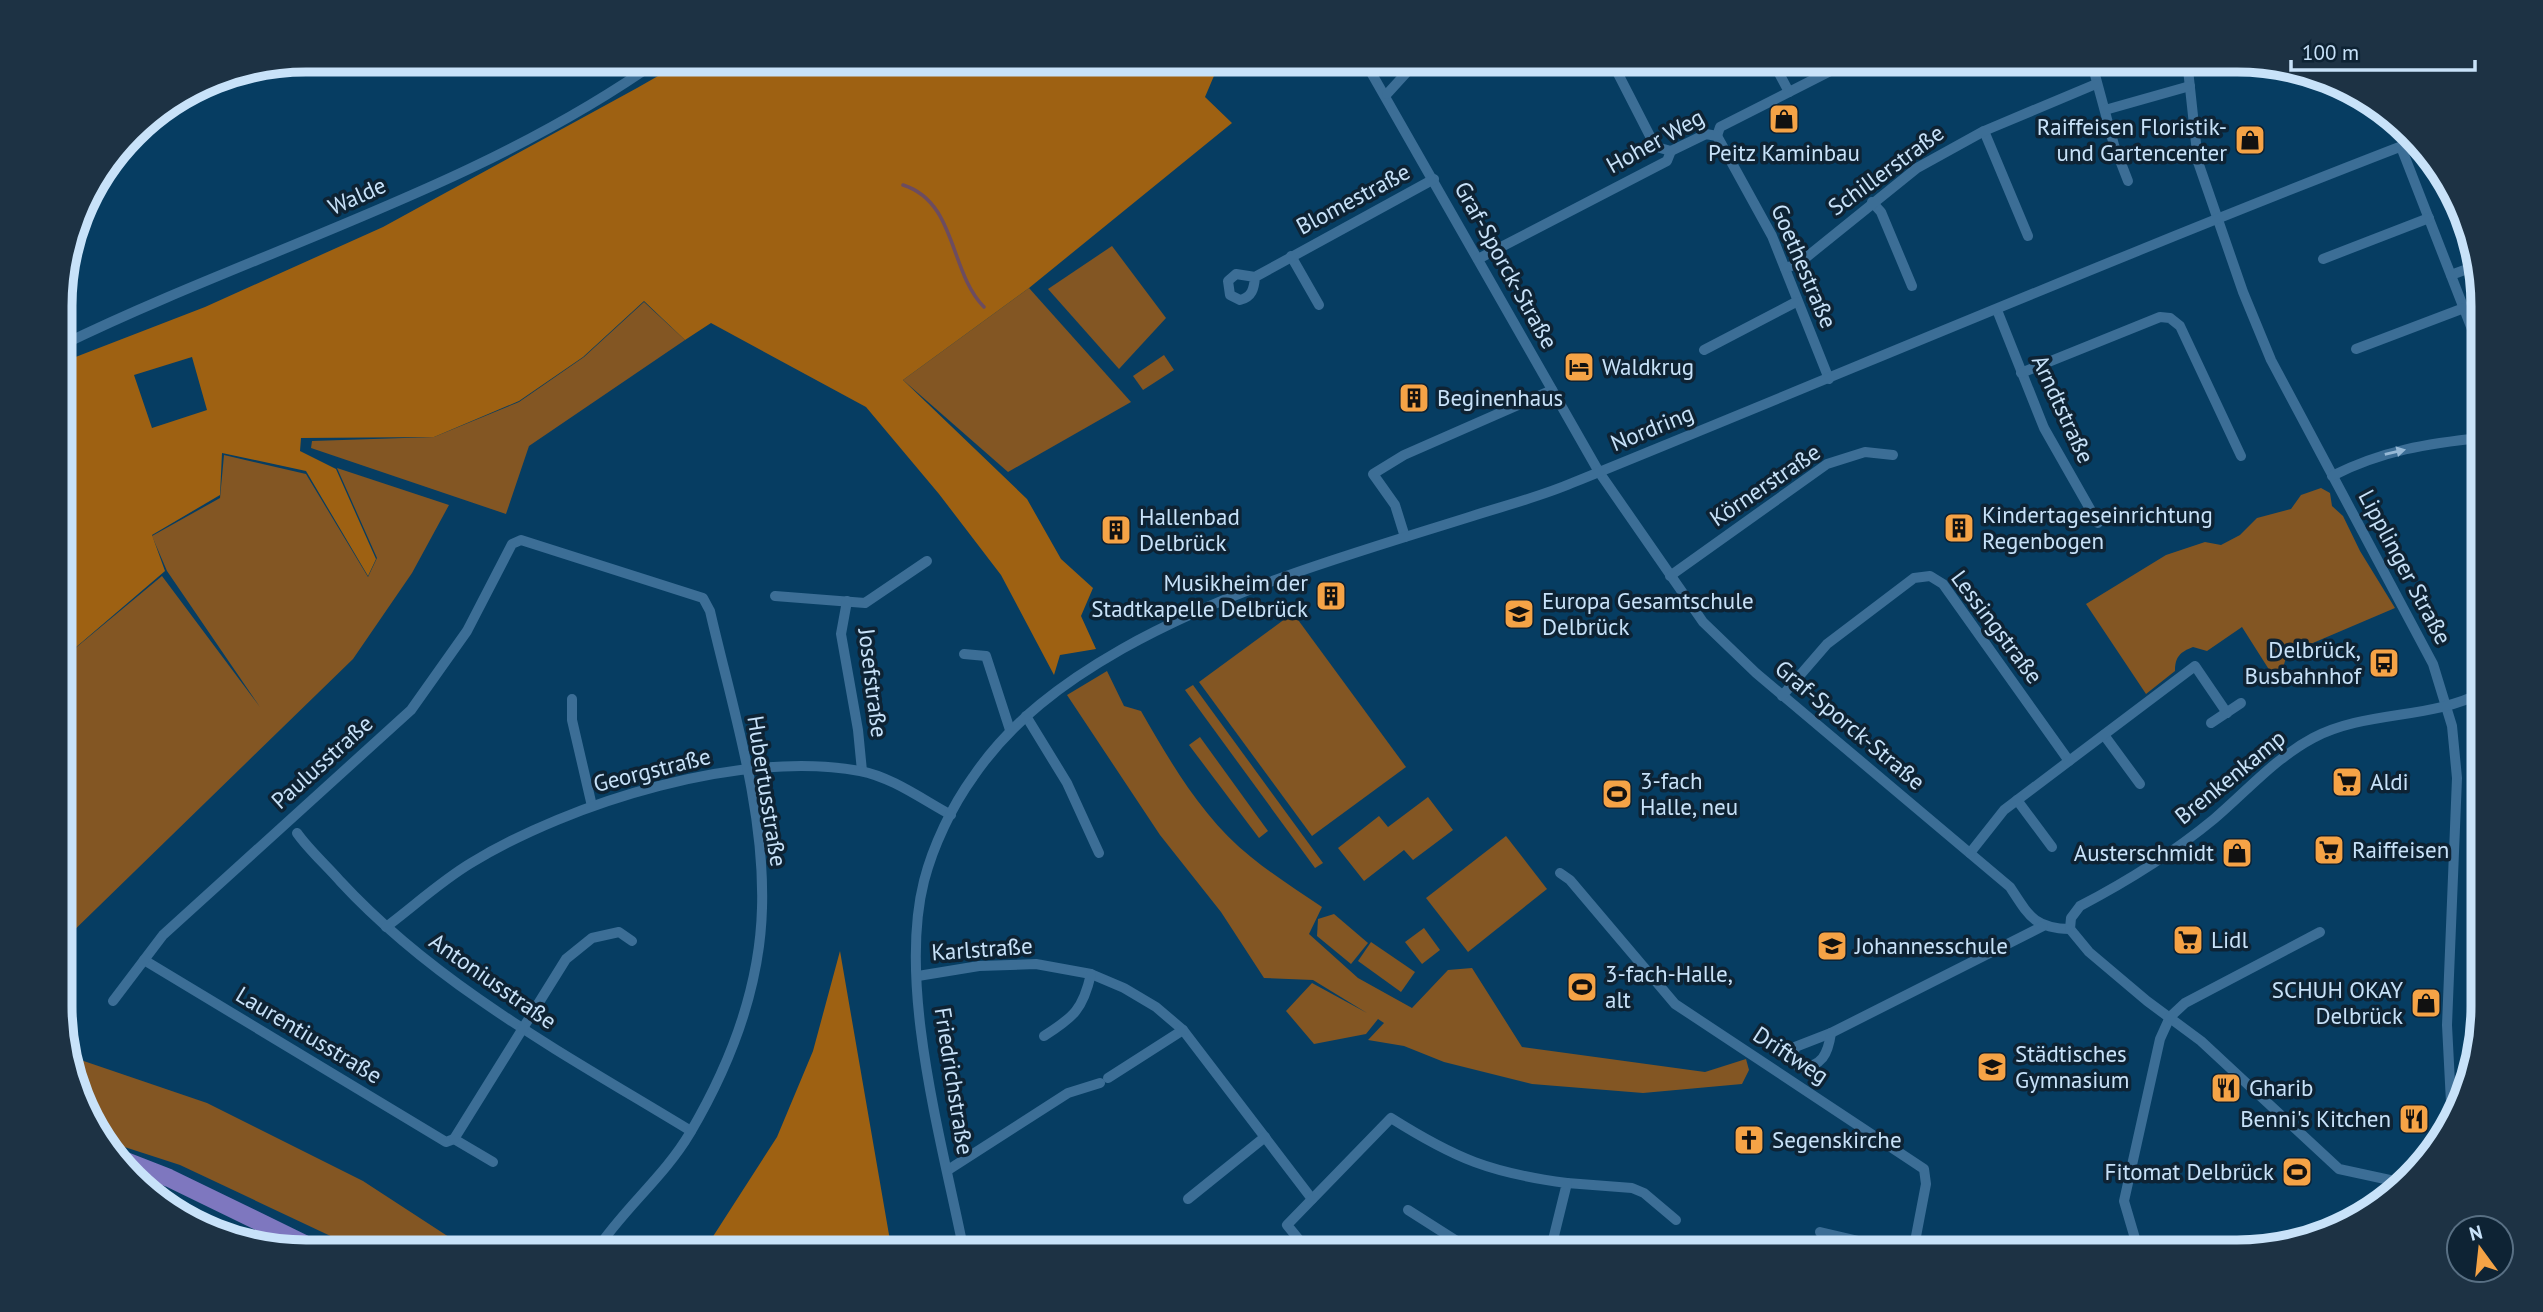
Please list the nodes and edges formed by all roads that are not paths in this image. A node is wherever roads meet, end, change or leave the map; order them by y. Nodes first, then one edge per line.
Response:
1 (641, 72) edge
2 (1372, 72) edge
3 (1407, 72) edge
4 (1617, 72) edge
5 (1778, 72) edge
6 (1828, 72) edge
7 (2094, 72) edge
8 (2189, 72) edge
9 (2096, 84) junction
10 (2190, 86) junction
11 (1789, 92) junction
12 (1387, 94) junction
13 (2105, 110) junction
14 (1984, 131) junction
15 (1717, 136) junction
16 (2407, 144) edge
17 (2400, 147) junction
18 (1671, 151) junction
19 (1434, 179) junction
20 (2128, 181) dead end
21 (1872, 202) junction
22 (2429, 218) junction
23 (2216, 220) junction
24 (2028, 236) dead end
25 (1291, 256) junction
26 (1478, 259) junction
27 (2323, 259) dead end
28 (1785, 268) junction
29 (2468, 269) edge
30 (2451, 275) junction
31 (1255, 276) dead end
32 (1912, 286) dead end
33 (1796, 302) junction
34 (1319, 305) dead end
35 (2464, 308) junction
36 (1997, 310) junction
37 (2471, 326) edge
38 (72, 340) edge
39 (2356, 349) dead end
40 (1704, 350) dead end
41 (2021, 373) junction
42 (1829, 379) junction
43 (1552, 390) junction
44 (2471, 439) edge
45 (1893, 454) dead end
46 (2241, 456) dead end
47 (1598, 472) junction
48 (2332, 476) junction
49 (2098, 523) dead end
50 (1405, 537) junction
51 (532, 544) joint
52 (927, 561) dead end
53 (1670, 576) junction
54 (775, 596) dead end
55 (847, 601) junction
56 (964, 654) dead end
57 (1782, 696) junction
58 (2471, 697) edge
59 (572, 699) dead end
60 (2241, 703) dead end
61 (2446, 707) junction
62 (2227, 713) junction
63 (1026, 716) junction
64 (2211, 723) dead end
65 (1010, 730) junction
66 (2104, 735) junction
67 (2069, 761) junction
68 (747, 770) junction
69 (862, 771) junction
70 (2140, 785) dead end
71 (2017, 800) junction
72 (593, 806) junction
73 (296, 813) junction
74 (951, 815) junction
75 (281, 828) junction
76 (297, 833) junction
77 (2052, 847) dead end
78 (1099, 853) dead end
79 (1970, 853) junction
80 (1560, 873) dead end
81 (2043, 926) junction
82 (386, 927) junction
83 (2070, 929) junction
84 (2319, 932) dead end
85 (632, 941) dead end
86 (144, 960) junction
87 (1091, 974) junction
88 (918, 976) junction
89 (113, 1001) dead end
90 (2170, 1017) junction
91 (522, 1028) junction
92 (1183, 1030) junction
93 (1831, 1033) junction
94 (1044, 1036) dead end
95 (1799, 1068) junction
96 (1792, 1080) junction
97 (2451, 1100) edge
98 (691, 1131) junction
99 (1265, 1137) junction
100 (454, 1139) junction
101 (493, 1162) dead end
102 (133, 1164) edge
103 (948, 1170) junction
104 (2393, 1181) edge
105 (1567, 1183) junction
106 (1188, 1199) dead end
107 (1312, 1199) junction
108 (1408, 1210) dead end
109 (1676, 1220) dead end
110 (1820, 1232) dead end
111 (295, 1239) edge
112 (603, 1240) edge
113 (962, 1240) edge
114 (1299, 1240) edge
115 (1455, 1240) edge
116 (1553, 1240) edge
117 (1854, 1240) edge
118 (1915, 1240) edge
119 (2135, 1240) edge

1 - 38 street, Walde
2 - 12 street, Graf-Sporck-Straße
3 - 12 street
4 - 18 street
5 - 11 street
6 - 11 street, Hoher Weg
7 - 9 street
8 - 10 street, Lipplinger Straße
9 - 13 street
9 - 14 street, Schillerstraße
10 - 13 street
10 - 23 street, Lipplinger Straße
11 - 15 street, Hoher Weg
12 - 19 street, Graf-Sporck-Straße
13 - 20 street
14 - 21 street, Schillerstraße
14 - 24 street
15 - 18 street, Hoher Weg
15 - 28 street, Goethestraße
16 - 17 street, Nordring
17 - 22 street
17 - 23 street, Nordring
18 - 26 street, Hoher Weg
19 - 25 street, Blomestraße
19 - 26 street, Graf-Sporck-Straße
21 - 28 street, Schillerstraße
21 - 32 street
22 - 27 street
22 - 30 street
23 - 36 street, Nordring
23 - 48 street, Lipplinger Straße
25 - 31 street, Blomestraße
25 - 34 street, Blomestraße
26 - 43 street, Graf-Sporck-Straße
28 - 33 street, Goethestraße
29 - 30 street
30 - 35 street
33 - 40 street
33 - 42 street, Goethestraße
35 - 37 street
35 - 39 street
36 - 41 street, Arndtstraße
36 - 42 street, Nordring
41 - 46 street
41 - 49 street, Arndtstraße
42 - 47 street, Nordring
43 - 47 street, Graf-Sporck-Straße
43 - 50 street
48 -> 44 street
45 - 53 street, Körnerstraße
47 - 50 street, Nordring
47 - 53 street, Graf-Sporck-Straße
48 - 61 street, Lipplinger Straße
50 - 63 street, Nordring
51 - 68 street, Hubertusstraße
51 - 73 street, Paulusstraße
52 - 55 street, Josefstraße
53 - 57 street, Graf-Sporck-Straße
54 - 55 street, Josefstraße
55 - 69 street, Josefstraße
56 - 65 street
57 - 67 street, Lessingstraße
57 - 79 street, Graf-Sporck-Straße
58 - 61 street, Brenkenkamp
59 - 72 street
60 - 62 street
61 - 83 street, Brenkenkamp
61 - 97 street, Lipplinger Straße
62 - 64 street
62 - 66 street
63 - 65 street
63 - 78 street
65 - 74 street, Friedrichstraße
66 - 67 street
66 - 70 street
67 - 71 street
68 - 69 street, Georgstraße
68 - 72 street, Georgstraße
68 - 98 street, Hubertusstraße
69 - 74 street, Georgstraße
71 - 77 street
71 - 79 street
72 - 82 street, Georgstraße
73 - 75 street, Paulusstraße
73 - 76 street
74 - 88 street, Friedrichstraße
75 - 76 street
75 - 86 street, Paulusstraße
76 - 82 street, Antoniusstraße
79 - 81 street, Graf-Sporck-Straße
80 - 96 street, Driftweg
81 - 83 street
81 - 93 street
82 - 91 street, Antoniusstraße
83 - 90 street
84 - 90 street
85 - 91 street
86 - 89 street, Paulusstraße
86 - 100 street, Laurentiusstraße
87 - 88 street, Karlstraße
87 - 92 street, Karlstraße
87 - 94 street
88 - 103 street, Friedrichstraße
90 - 104 street
90 - 119 street
91 - 98 street, Antoniusstraße
91 - 100 street
92 - 99 street, Karlstraße
92 - 103 street
93 - 95 street
93 - 95 street
95 - 96 street
96 - 118 street, Driftweg
98 - 112 street, Hubertusstraße
99 - 106 street
99 - 107 street, Karlstraße
100 - 101 street, Laurentiusstraße
102 - 111 main road
103 - 113 street, Friedrichstraße
105 - 107 street
105 - 109 street
105 - 116 street
107 - 114 street
108 - 115 street
110 - 117 street

